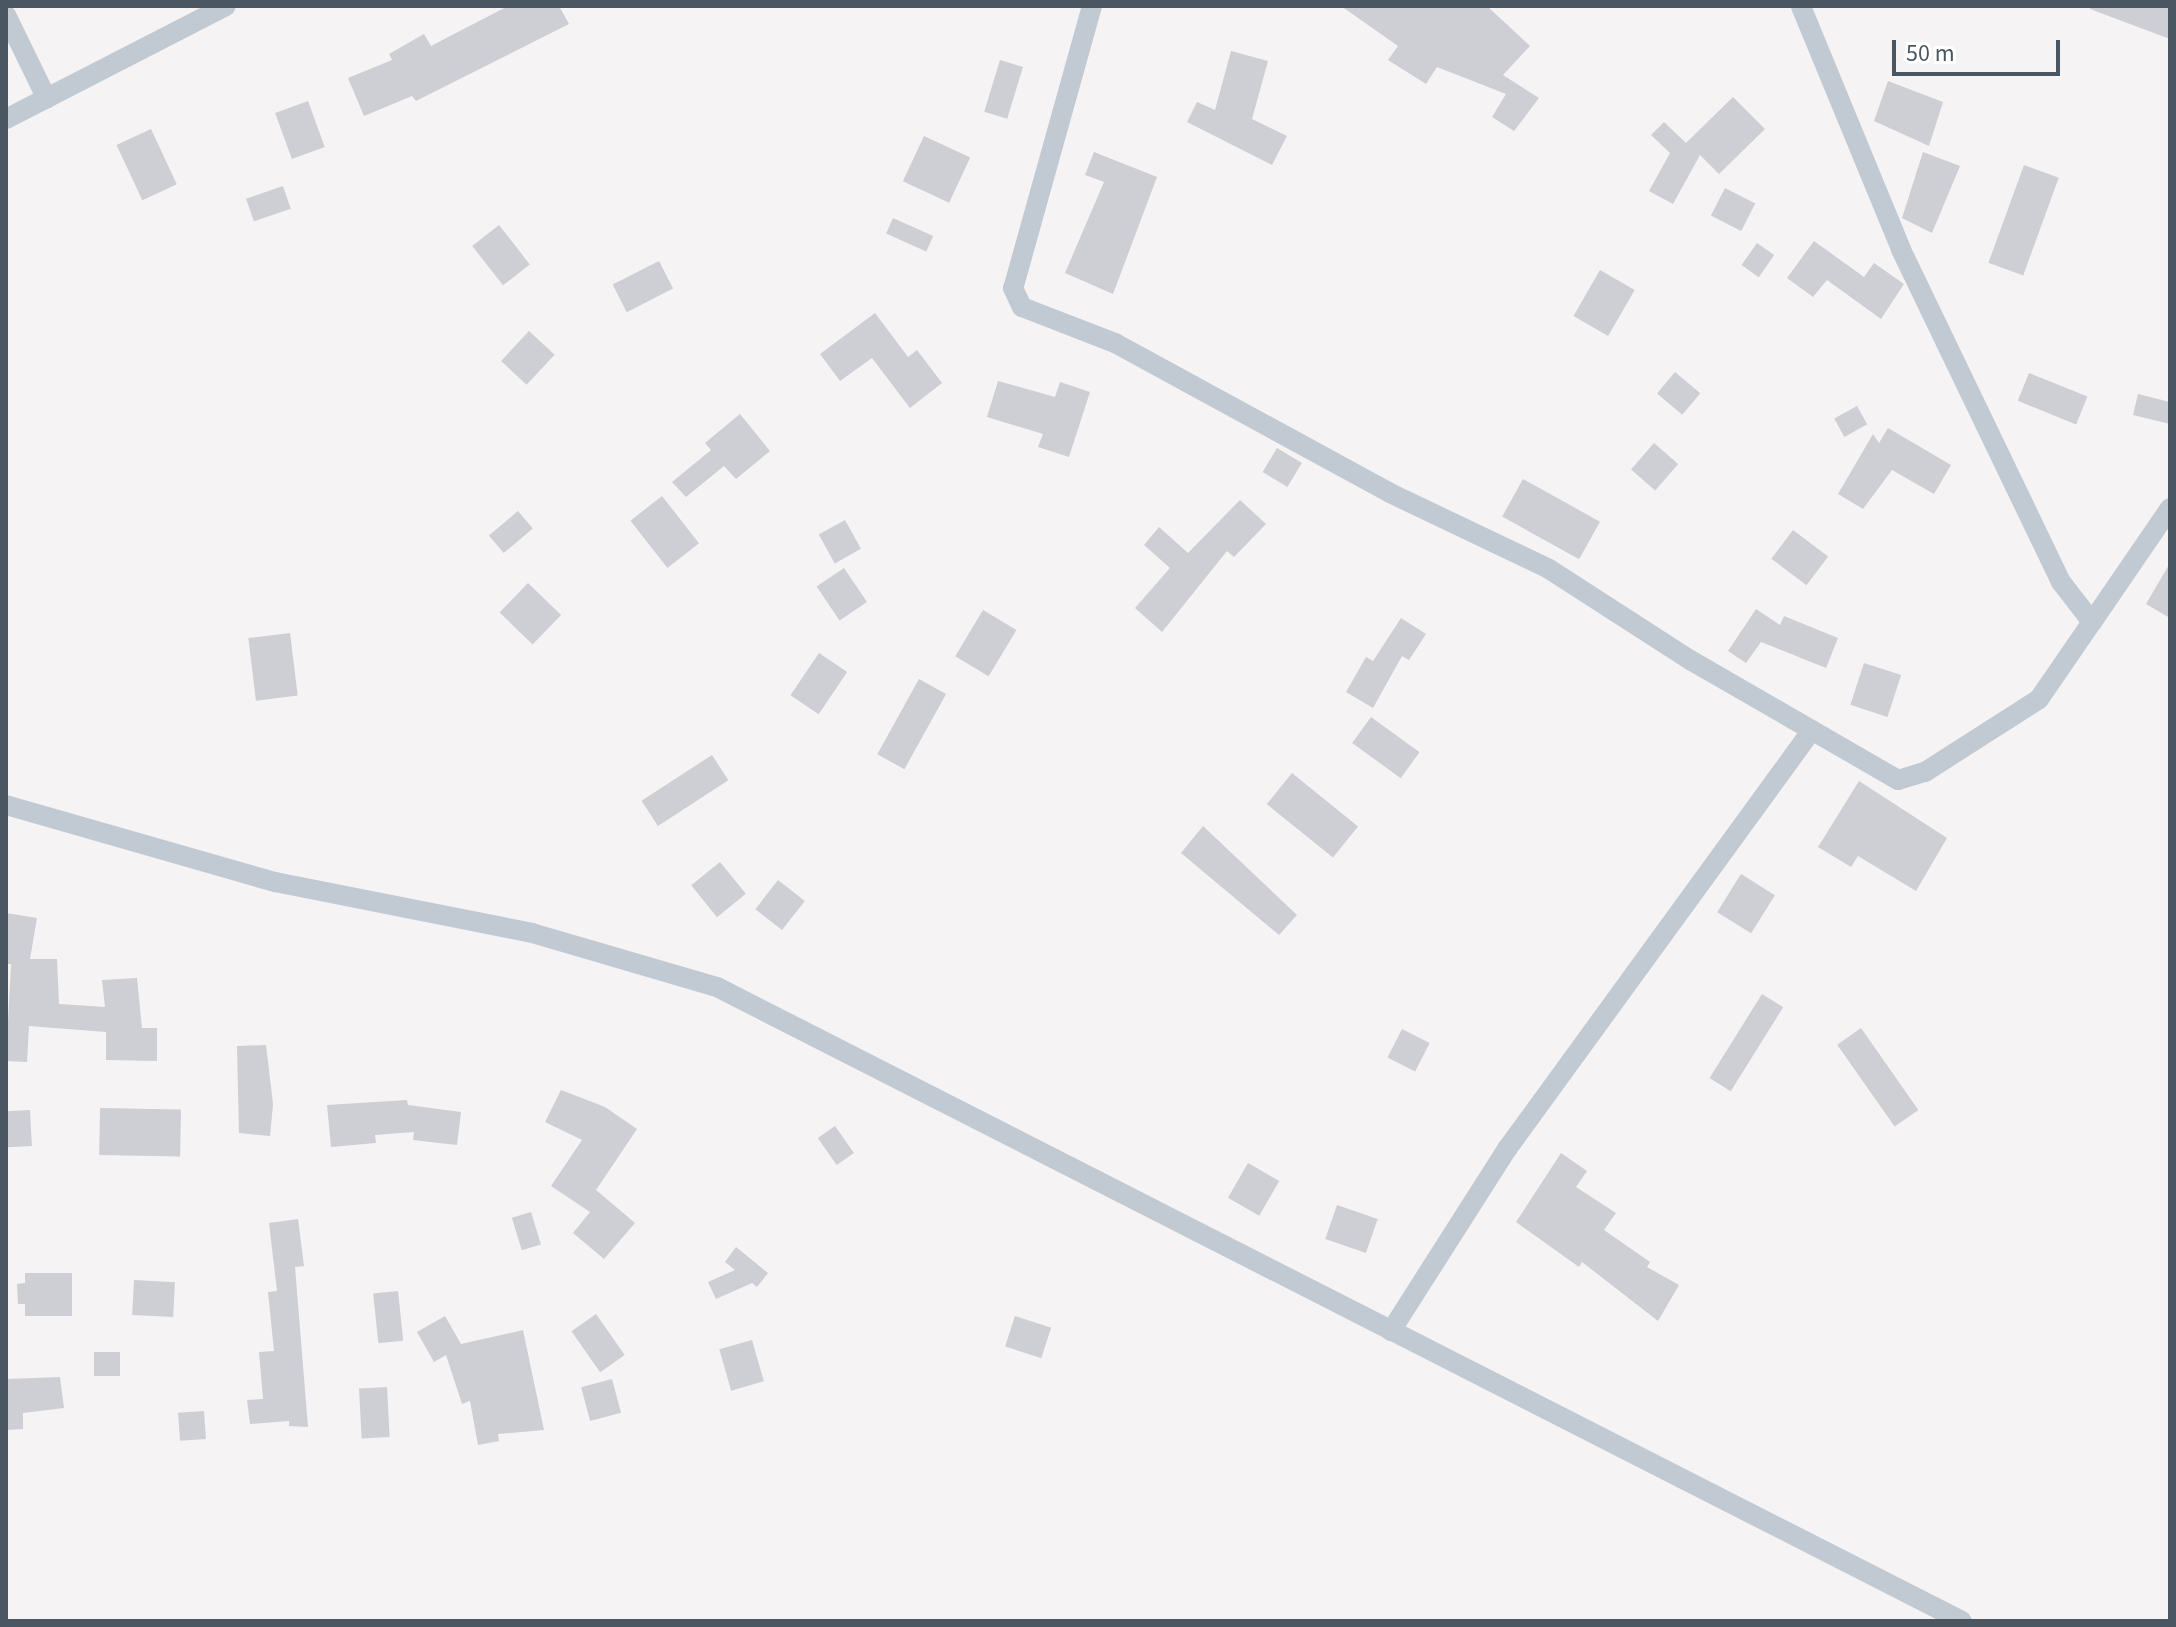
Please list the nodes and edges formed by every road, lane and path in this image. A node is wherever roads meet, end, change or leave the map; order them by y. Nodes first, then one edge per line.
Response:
1 (226, 6) edge
2 (1092, 6) edge
3 (1801, 6) edge
4 (6, 15) edge
5 (47, 99) junction
6 (6, 119) edge
7 (2170, 508) edge
8 (2092, 622) junction
9 (1812, 730) junction
10 (6, 805) edge
11 (1391, 1331) junction
12 (1962, 1621) edge

1 - 5 street
2 - 9 street
3 - 8 street
4 - 5 street
5 - 6 street
7 - 8 street
8 - 9 street
9 - 11 street
10 - 11 street
11 - 12 street

